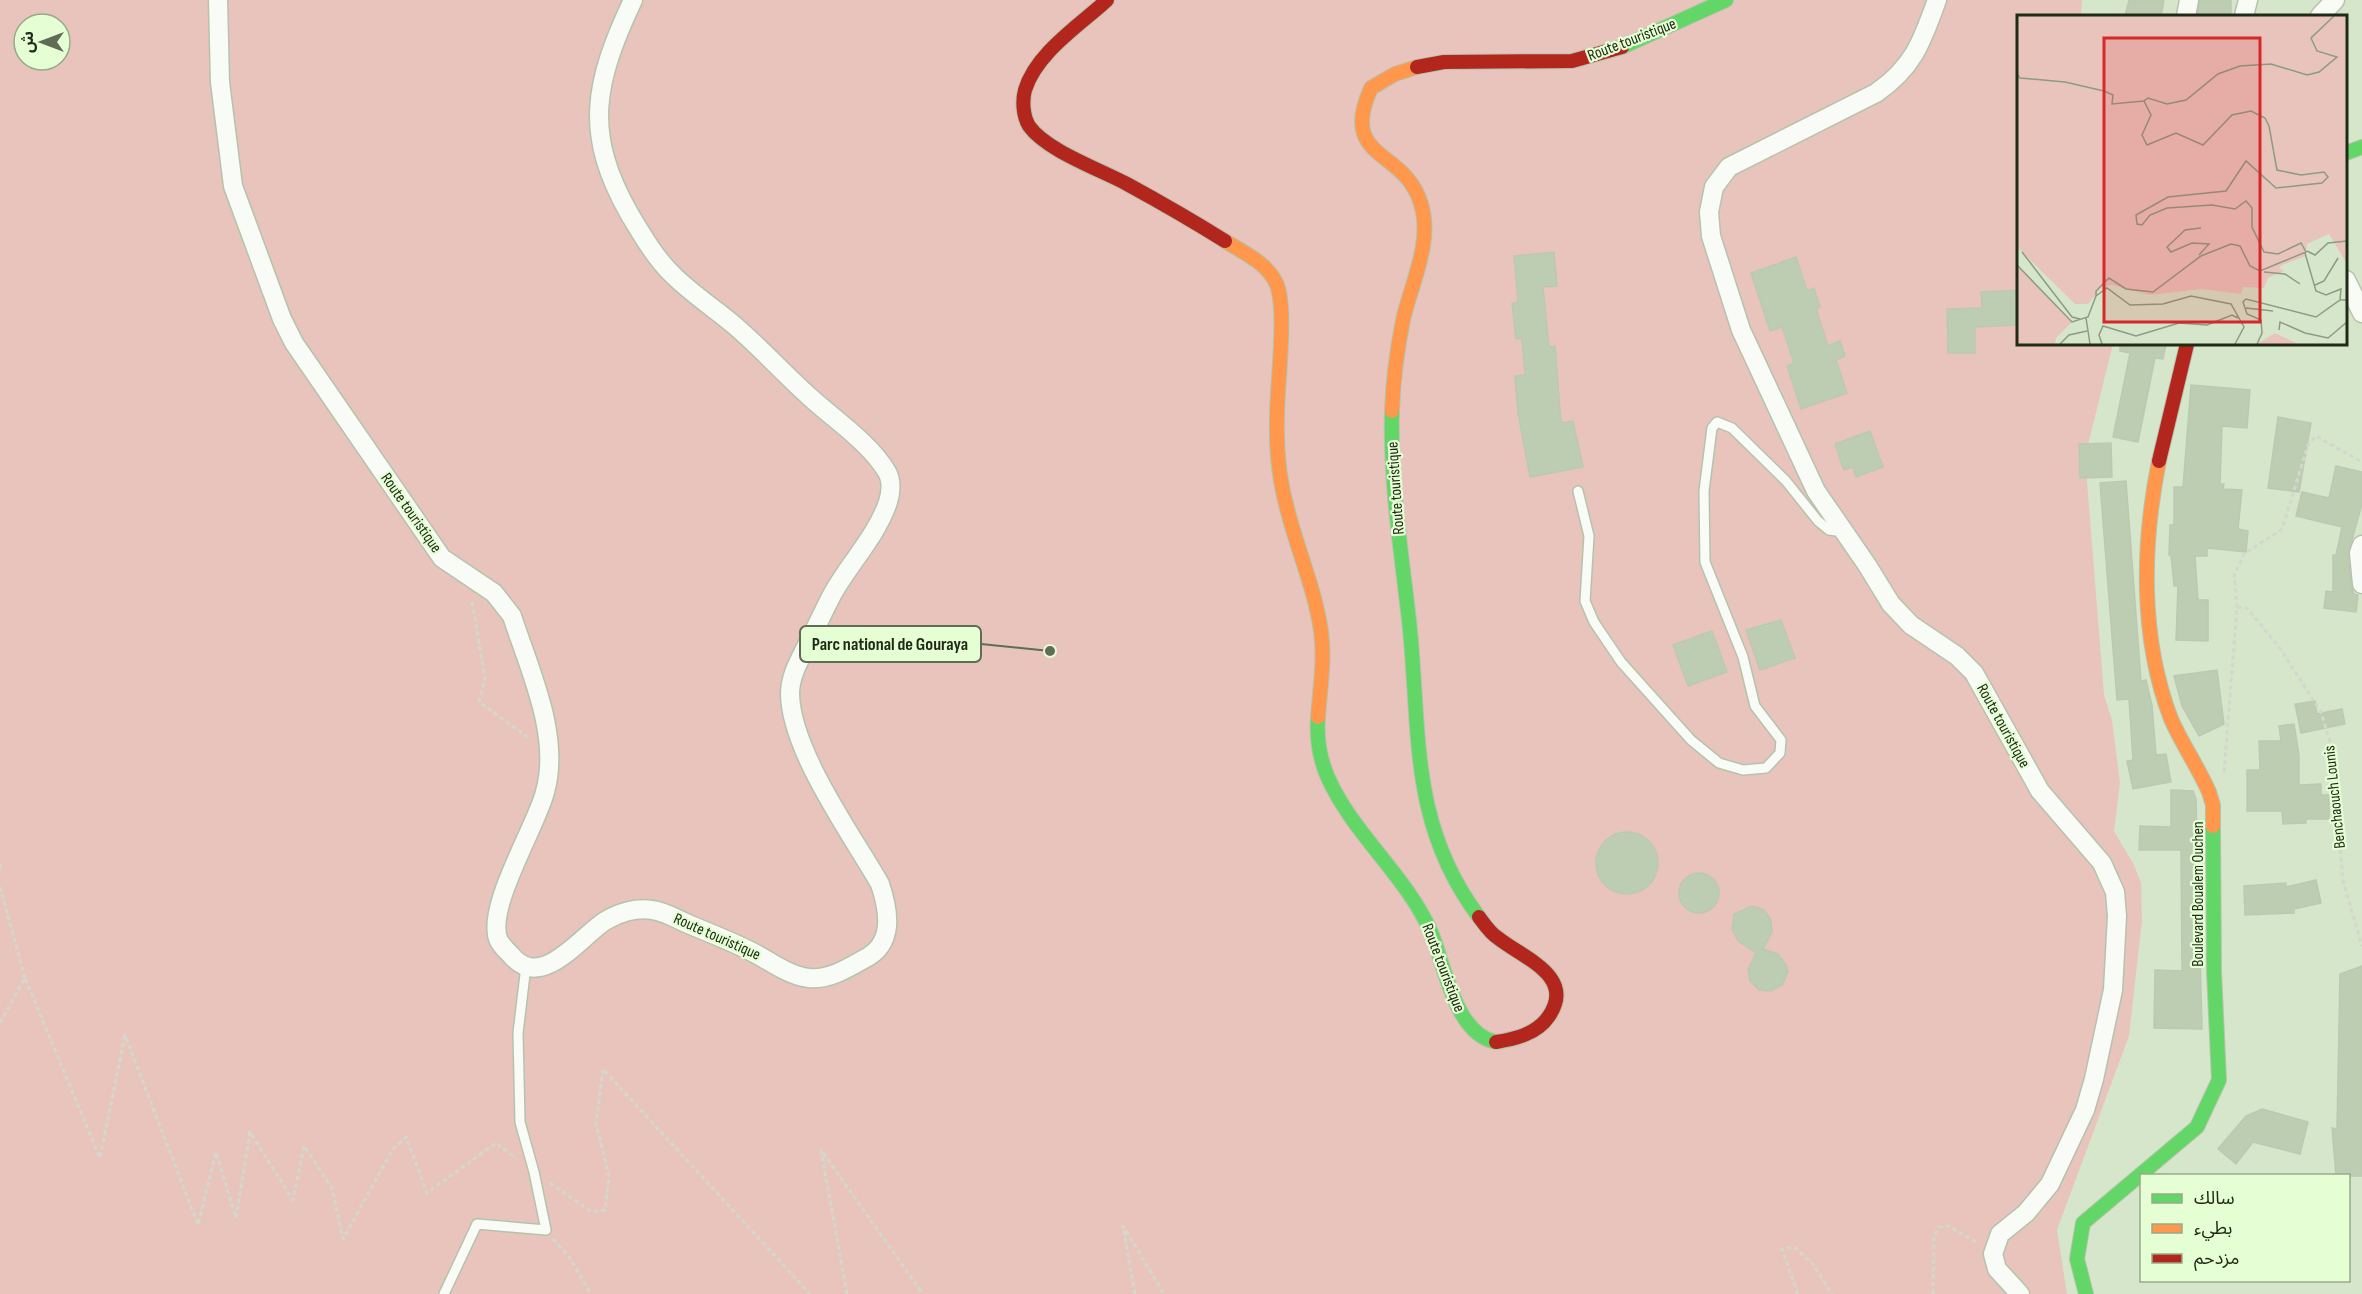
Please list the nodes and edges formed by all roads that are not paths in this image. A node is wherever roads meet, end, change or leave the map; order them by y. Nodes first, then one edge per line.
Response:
1 (218, 0) edge
2 (633, 0) edge
3 (1107, 0) edge
4 (1726, 0) edge
5 (1938, 0) edge
6 (2189, 0) edge
7 (2248, 0) edge
8 (2335, 0) edge
9 (2186, 15) edge
10 (2244, 15) edge
11 (2321, 15) edge
12 (2347, 282) edge
13 (2362, 313) edge
14 (2187, 345) edge
15 (1578, 491) dead end
16 (1845, 532) junction
17 (2362, 544) edge
18 (2362, 584) edge
19 (526, 966) junction
20 (2142, 1174) edge
21 (2140, 1176) edge
22 (444, 1294) edge
23 (2020, 1294) edge
24 (2086, 1294) edge

1 - 19 street, Route touristique
2 - 19 street, Route touristique
3 - 4 street, Route touristique
5 - 16 street, Route touristique
6 - 9 street
7 - 10 street
8 - 11 street
12 - 13 street
14 - 20 street, Boulevard Boualem Ouchen
15 - 16 lane
16 - 23 street, Route touristique
17 - 18 street
19 - 22 lane
21 - 24 street, Boulevard Boualem Ouchen

